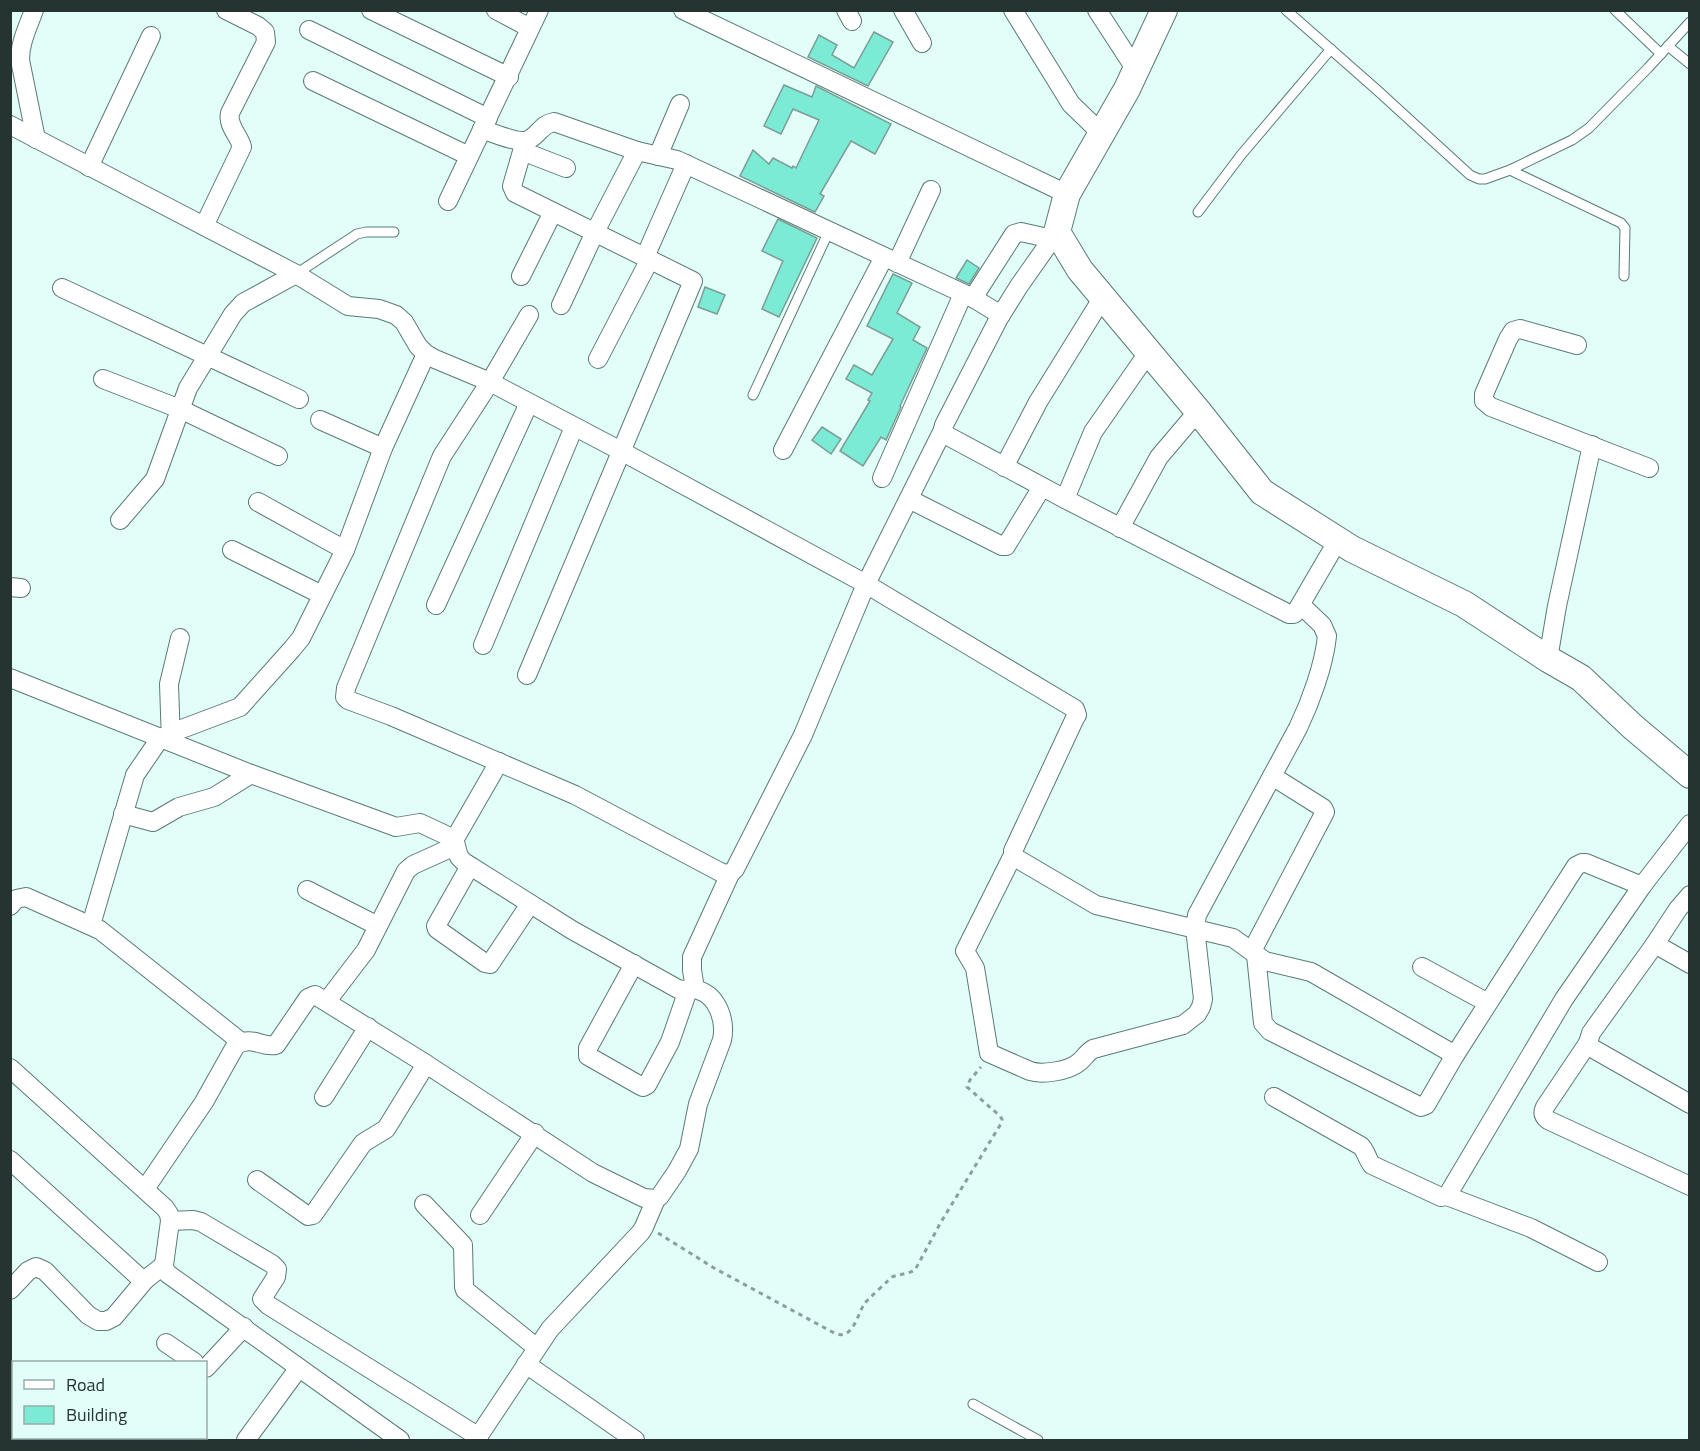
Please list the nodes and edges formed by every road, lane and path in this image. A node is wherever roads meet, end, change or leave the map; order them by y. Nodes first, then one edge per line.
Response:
1 (34, 10) edge
2 (226, 10) edge
3 (371, 10) edge
4 (496, 10) edge
5 (539, 10) edge
6 (683, 10) edge
7 (903, 10) edge
8 (1013, 10) edge
9 (1097, 10) edge
10 (1164, 10) edge
11 (1286, 10) edge
12 (1615, 10) edge
13 (1689, 22) edge
14 (530, 28) junction
15 (309, 30) dead end
16 (151, 36) dead end
17 (922, 44) dead end
18 (1668, 46) junction
19 (1331, 49) junction
20 (1661, 54) junction
21 (1689, 64) edge
22 (1136, 70) junction
23 (509, 76) junction
24 (313, 81) dead end
25 (680, 104) dead end
26 (485, 124) junction
27 (19, 131) edge
28 (1101, 134) junction
29 (523, 146) junction
30 (637, 151) junction
31 (469, 156) junction
32 (658, 156) junction
33 (686, 164) junction
34 (89, 166) junction
35 (566, 168) dead end
36 (1510, 170) junction
37 (931, 190) dead end
38 (1067, 194) junction
39 (448, 201) dead end
40 (553, 212) junction
41 (1198, 212) dead end
42 (204, 226) junction
43 (828, 231) junction
44 (394, 232) dead end
45 (595, 232) junction
46 (1055, 236) junction
47 (647, 258) junction
48 (891, 260) junction
49 (296, 274) junction
50 (521, 276) dead end
51 (1624, 276) dead end
52 (62, 288) dead end
53 (968, 296) junction
54 (1103, 297) junction
55 (561, 305) dead end
56 (529, 315) dead end
57 (1001, 315) junction
58 (1576, 345) dead end
59 (1148, 353) junction
60 (426, 354) junction
61 (207, 356) junction
62 (598, 359) dead end
63 (103, 379) dead end
64 (490, 382) junction
65 (753, 395) dead end
66 (300, 399) dead end
67 (529, 403) junction
68 (180, 410) junction
69 (1198, 411) junction
70 (320, 420) dead end
71 (574, 427) junction
72 (943, 430) junction
73 (1592, 445) junction
74 (383, 448) junction
75 (783, 450) dead end
76 (621, 451) junction
77 (278, 456) dead end
78 (1004, 467) junction
79 (1649, 468) dead end
80 (882, 478) dead end
81 (1042, 487) junction
82 (909, 499) junction
83 (1065, 499) junction
84 (258, 502) dead end
85 (120, 520) dead end
86 (1120, 528) junction
87 (1338, 540) junction
88 (232, 550) dead end
89 (345, 550) junction
90 (866, 584) junction
91 (322, 595) junction
92 (436, 605) dead end
93 (1300, 605) junction
94 (180, 638) dead end
95 (483, 645) dead end
96 (1548, 659) junction
97 (527, 675) dead end
98 (10, 678) edge
99 (168, 737) junction
100 (498, 762) junction
101 (251, 774) junction
102 (1689, 775) edge
103 (1272, 776) junction
104 (123, 814) junction
105 (1689, 824) edge
106 (455, 842) junction
107 (1013, 855) junction
108 (470, 866) junction
109 (730, 874) junction
110 (1642, 886) junction
111 (307, 890) dead end
112 (1689, 895) edge
113 (530, 904) junction
114 (10, 906) edge
115 (91, 925) junction
116 (378, 926) junction
117 (1195, 928) junction
118 (1655, 944) junction
119 (1254, 953) junction
120 (634, 964) junction
121 (1689, 964) edge
122 (1422, 967) dead end
123 (692, 990) junction
124 (327, 1001) junction
125 (1488, 1003) junction
126 (368, 1027) junction
127 (241, 1042) junction
128 (1588, 1043) junction
129 (992, 1055) junction
130 (1455, 1055) junction
131 (426, 1064) junction
132 (10, 1068) edge
133 (324, 1097) dead end
134 (1274, 1097) dead end
135 (1689, 1104) edge
136 (535, 1133) junction
137 (10, 1160) edge
138 (257, 1180) dead end
139 (1689, 1186) edge
140 (145, 1189) junction
141 (1447, 1196) junction
142 (656, 1199) junction
143 (424, 1204) dead end
144 (480, 1215) dead end
145 (170, 1221) junction
146 (645, 1224) junction
147 (1598, 1262) dead end
148 (164, 1265) junction
149 (145, 1280) junction
150 (10, 1290) edge
151 (244, 1327) junction
152 (166, 1343) dead end
153 (537, 1348) junction
154 (193, 1361) edge
155 (526, 1364) junction
156 (207, 1367) edge
157 (298, 1369) junction
158 (973, 1404) dead end
159 (477, 1439) edge
160 (246, 1440) edge
161 (400, 1440) edge
162 (634, 1440) edge
163 (1038, 1440) edge

1 - 27 street
2 - 42 street
3 - 23 street
4 - 14 street
5 - 14 street
6 - 38 street
7 - 17 street
8 - 28 street
9 - 22 street
10 - 22 street
11 - 19 lane
12 - 20 lane
13 - 18 lane
14 - 23 street
15 - 26 street
16 - 34 street
18 - 20 lane
18 - 21 lane
19 - 36 lane
19 - 41 lane
20 - 36 lane
22 - 28 street
23 - 26 street
24 - 31 street
25 - 32 street
26 - 29 street
26 - 31 street
27 - 34 street
28 - 38 street
29 - 30 street
29 - 35 street
29 - 40 street
30 - 32 street
30 - 45 street
31 - 39 street
32 - 33 street
33 - 43 street
33 - 47 street
34 - 42 street
36 - 51 lane
37 - 48 street
38 - 46 street
40 - 45 street
40 - 50 street
42 - 49 street
43 - 48 street
43 - 65 lane
44 - 49 lane
45 - 47 street
45 - 55 street
46 - 53 street
46 - 54 street
46 - 57 street
47 - 62 street
47 - 76 street
48 - 53 street
48 - 75 street
49 - 60 street
49 - 61 street
52 - 61 street
53 - 57 street
53 - 80 street
54 - 59 street
54 - 78 street
56 - 64 street
57 - 72 street
58 - 73 street
59 - 69 street
59 - 83 street
60 - 64 street
60 - 74 street
61 - 66 street
61 - 68 street
63 - 68 street
64 - 67 street
64 - 100 street
67 - 71 street
67 - 92 street
68 - 77 street
68 - 85 street
69 - 86 street
69 - 87 street
70 - 74 street
71 - 76 street
71 - 95 street
72 - 78 street
72 - 82 street
73 - 79 street
73 - 96 street
74 - 89 street
76 - 90 street
76 - 97 street
78 - 81 street
81 - 82 street
81 - 83 street
82 - 90 street
83 - 86 street
84 - 89 street
86 - 93 street
87 - 93 street
87 - 96 street
88 - 91 street
89 - 91 street
90 - 107 street
90 - 109 street
91 - 99 street
93 - 103 street
94 - 99 street
96 - 102 street
98 - 99 street
99 - 101 street
99 - 104 street
100 - 106 street
100 - 109 street
101 - 104 street
101 - 106 street
103 - 117 street
103 - 119 street
104 - 115 street
105 - 110 street
106 - 108 street
106 - 116 street
107 - 117 street
107 - 129 street
108 - 113 street
108 - 113 street
109 - 123 street
110 - 125 street
110 - 141 street
111 - 116 street
112 - 118 street
113 - 120 street
114 - 115 street
115 - 127 street
116 - 124 street
117 - 119 street
117 - 129 street
118 - 121 street
118 - 128 street
119 - 130 street
119 - 130 street
120 - 123 street
120 - 123 street
122 - 125 street
123 - 142 street
124 - 126 street
124 - 127 street
125 - 130 street
126 - 131 street
126 - 133 street
127 - 140 street
128 - 135 street
128 - 139 street
129 - 146 path
131 - 136 street
131 - 138 street
132 - 140 street
134 - 141 street
136 - 142 street
136 - 144 street
137 - 149 street
140 - 145 street
141 - 147 street
142 - 146 street
143 - 153 street
145 - 148 street
145 - 159 street
146 - 153 street
148 - 149 street
148 - 151 street
149 - 150 street
151 - 156 street
151 - 157 street
152 - 154 street
153 - 155 street
155 - 159 street
155 - 162 street
157 - 160 street
157 - 161 street
158 - 163 lane

